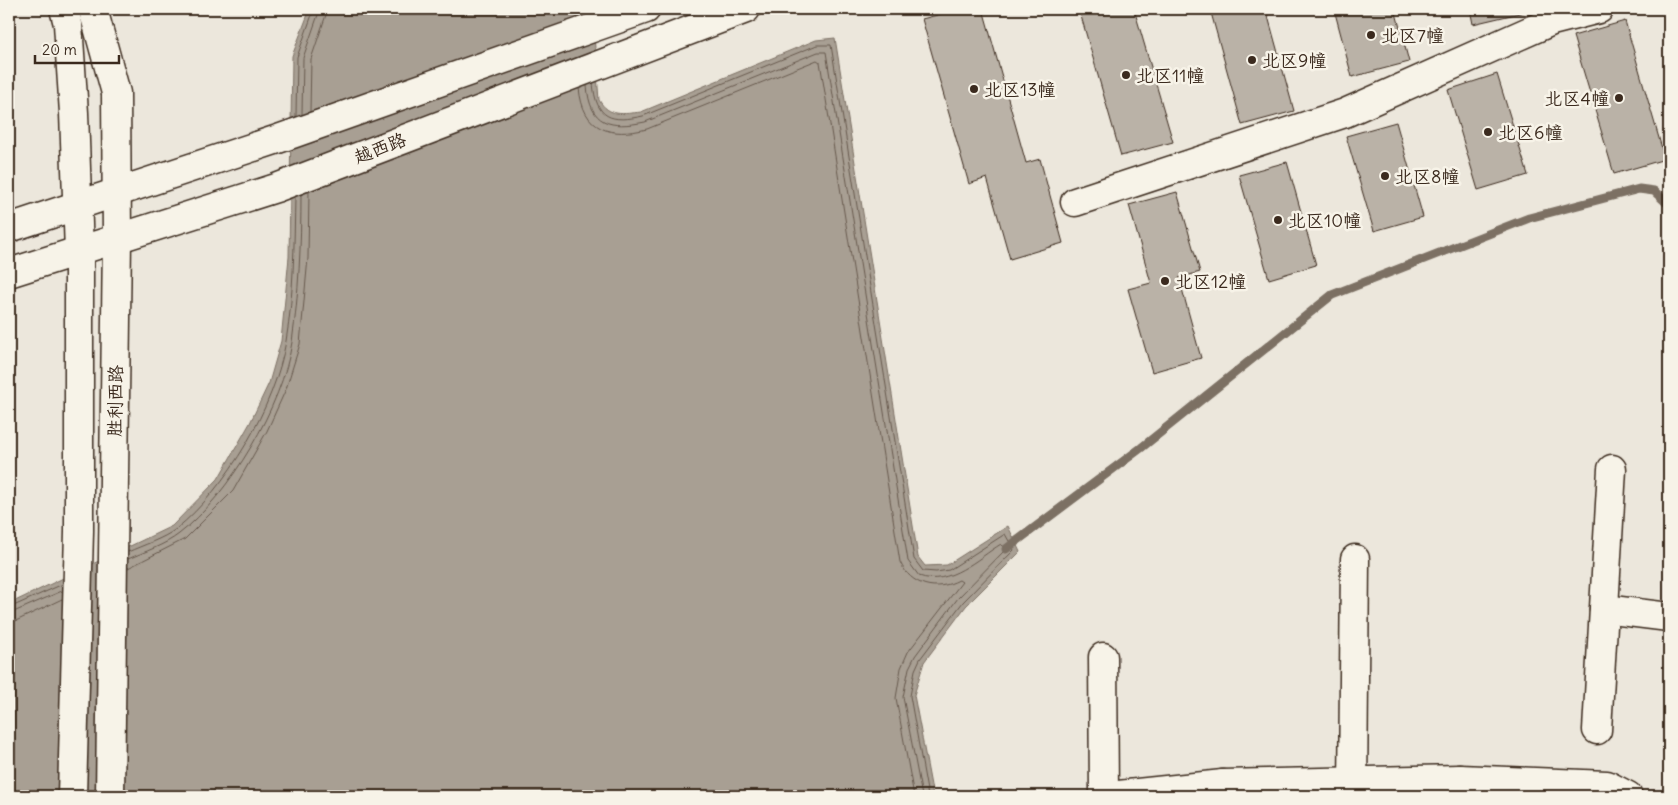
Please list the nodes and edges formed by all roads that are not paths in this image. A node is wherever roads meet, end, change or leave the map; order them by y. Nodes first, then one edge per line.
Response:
1 (64, 9) edge
2 (93, 9) edge
3 (646, 9) edge
4 (746, 9) edge
5 (1592, 10) edge
6 (1550, 15) edge
7 (117, 194) junction
8 (1075, 202) dead end
9 (78, 207) junction
10 (9, 228) edge
11 (117, 239) junction
12 (79, 252) junction
13 (9, 273) edge
14 (1612, 469) dead end
15 (1355, 559) dead end
16 (1604, 609) junction
17 (1669, 617) edge
18 (1103, 657) dead end
19 (1597, 730) dead end
20 (1460, 788) edge
21 (1353, 789) edge
22 (1223, 790) edge
23 (72, 796) edge
24 (110, 796) edge
25 (1104, 796) edge
26 (1109, 796) edge
27 (1628, 796) edge

1 - 9 main road, 胜利西路
2 - 7 main road, 胜利西路
3 - 7 main road
4 - 11 main road, 越西路
5 - 6 main road
6 - 8 main road
7 - 9 main road
7 - 11 main road, 胜利西路
9 - 10 main road
9 - 12 main road, 胜利西路
11 - 12 main road, 越西路
11 - 24 main road, 胜利西路
12 - 13 main road, 越西路
12 - 23 main road, 胜利西路
14 - 16 main road
15 - 21 main road
16 - 17 main road
16 - 19 main road
18 - 25 main road
20 - 21 main road
20 - 27 main road
21 - 22 main road
22 - 26 main road

